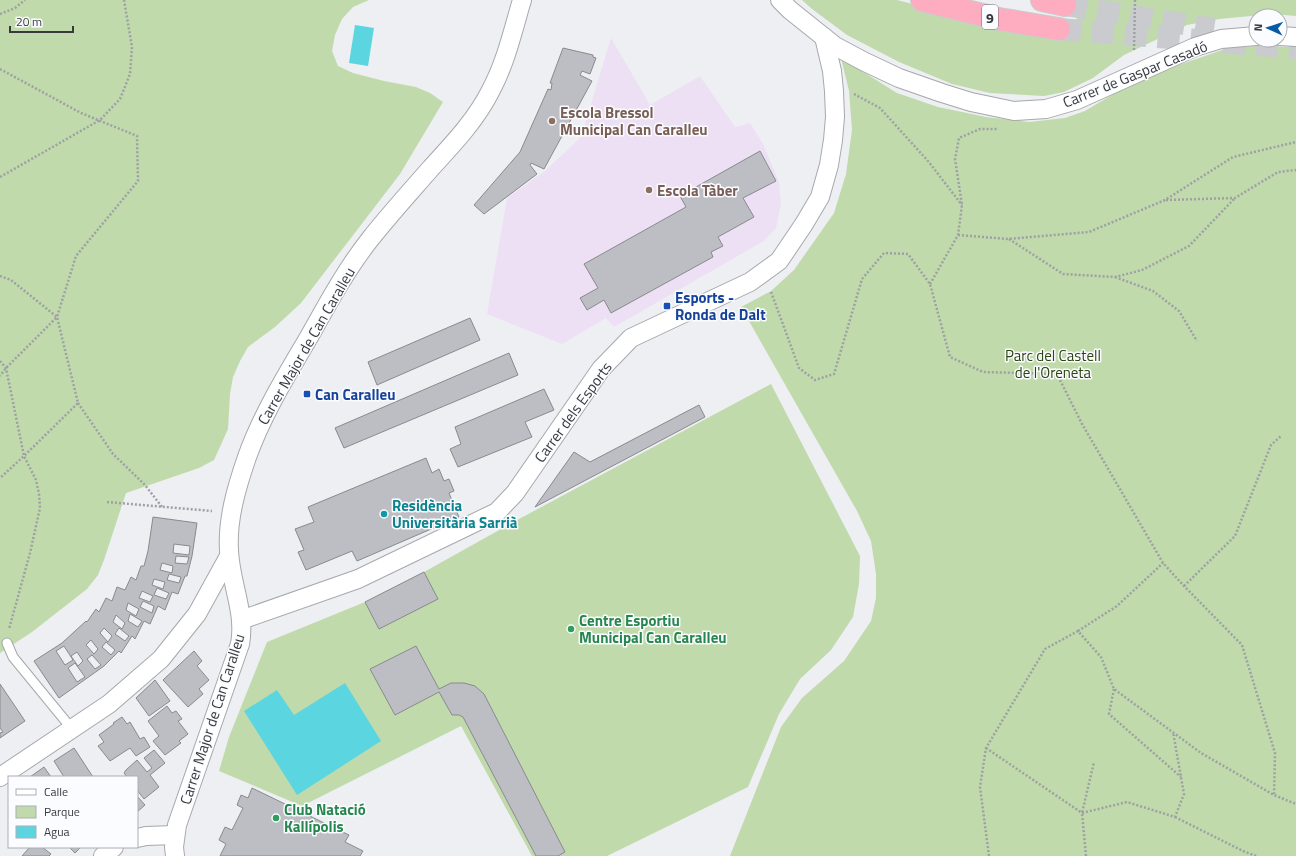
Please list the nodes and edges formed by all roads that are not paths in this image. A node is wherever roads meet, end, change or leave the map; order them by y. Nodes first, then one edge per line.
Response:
1 (522, 0) edge
2 (780, 0) edge
3 (922, 0) edge
4 (1042, 0) edge
5 (1065, 5) tunnel mouth
6 (1059, 30) tunnel mouth
7 (824, 37) junction
8 (1248, 37) edge
9 (229, 556) junction
10 (241, 620) junction
11 (7, 643) road end
12 (72, 729) junction
13 (0, 776) edge
14 (175, 835) junction
15 (138, 838) edge
16 (113, 848) edge
17 (103, 856) edge
18 (176, 856) edge

1 - 9 street, Carrer Major de Can Caralleu
2 - 7 street, Carrer de Gaspar Casadó
3 - 6 highway, 9
4 - 5 highway
7 - 8 street, Carrer de Gaspar Casadó
7 - 10 street, Carrer dels Esports
9 - 10 street, Carrer Major de Can Caralleu
9 - 12 street
10 - 14 street, Carrer Major de Can Caralleu
11 - 12 lane
12 - 13 street
14 - 15 street
14 - 18 street, Carrer Major de Can Caralleu
16 - 17 street

